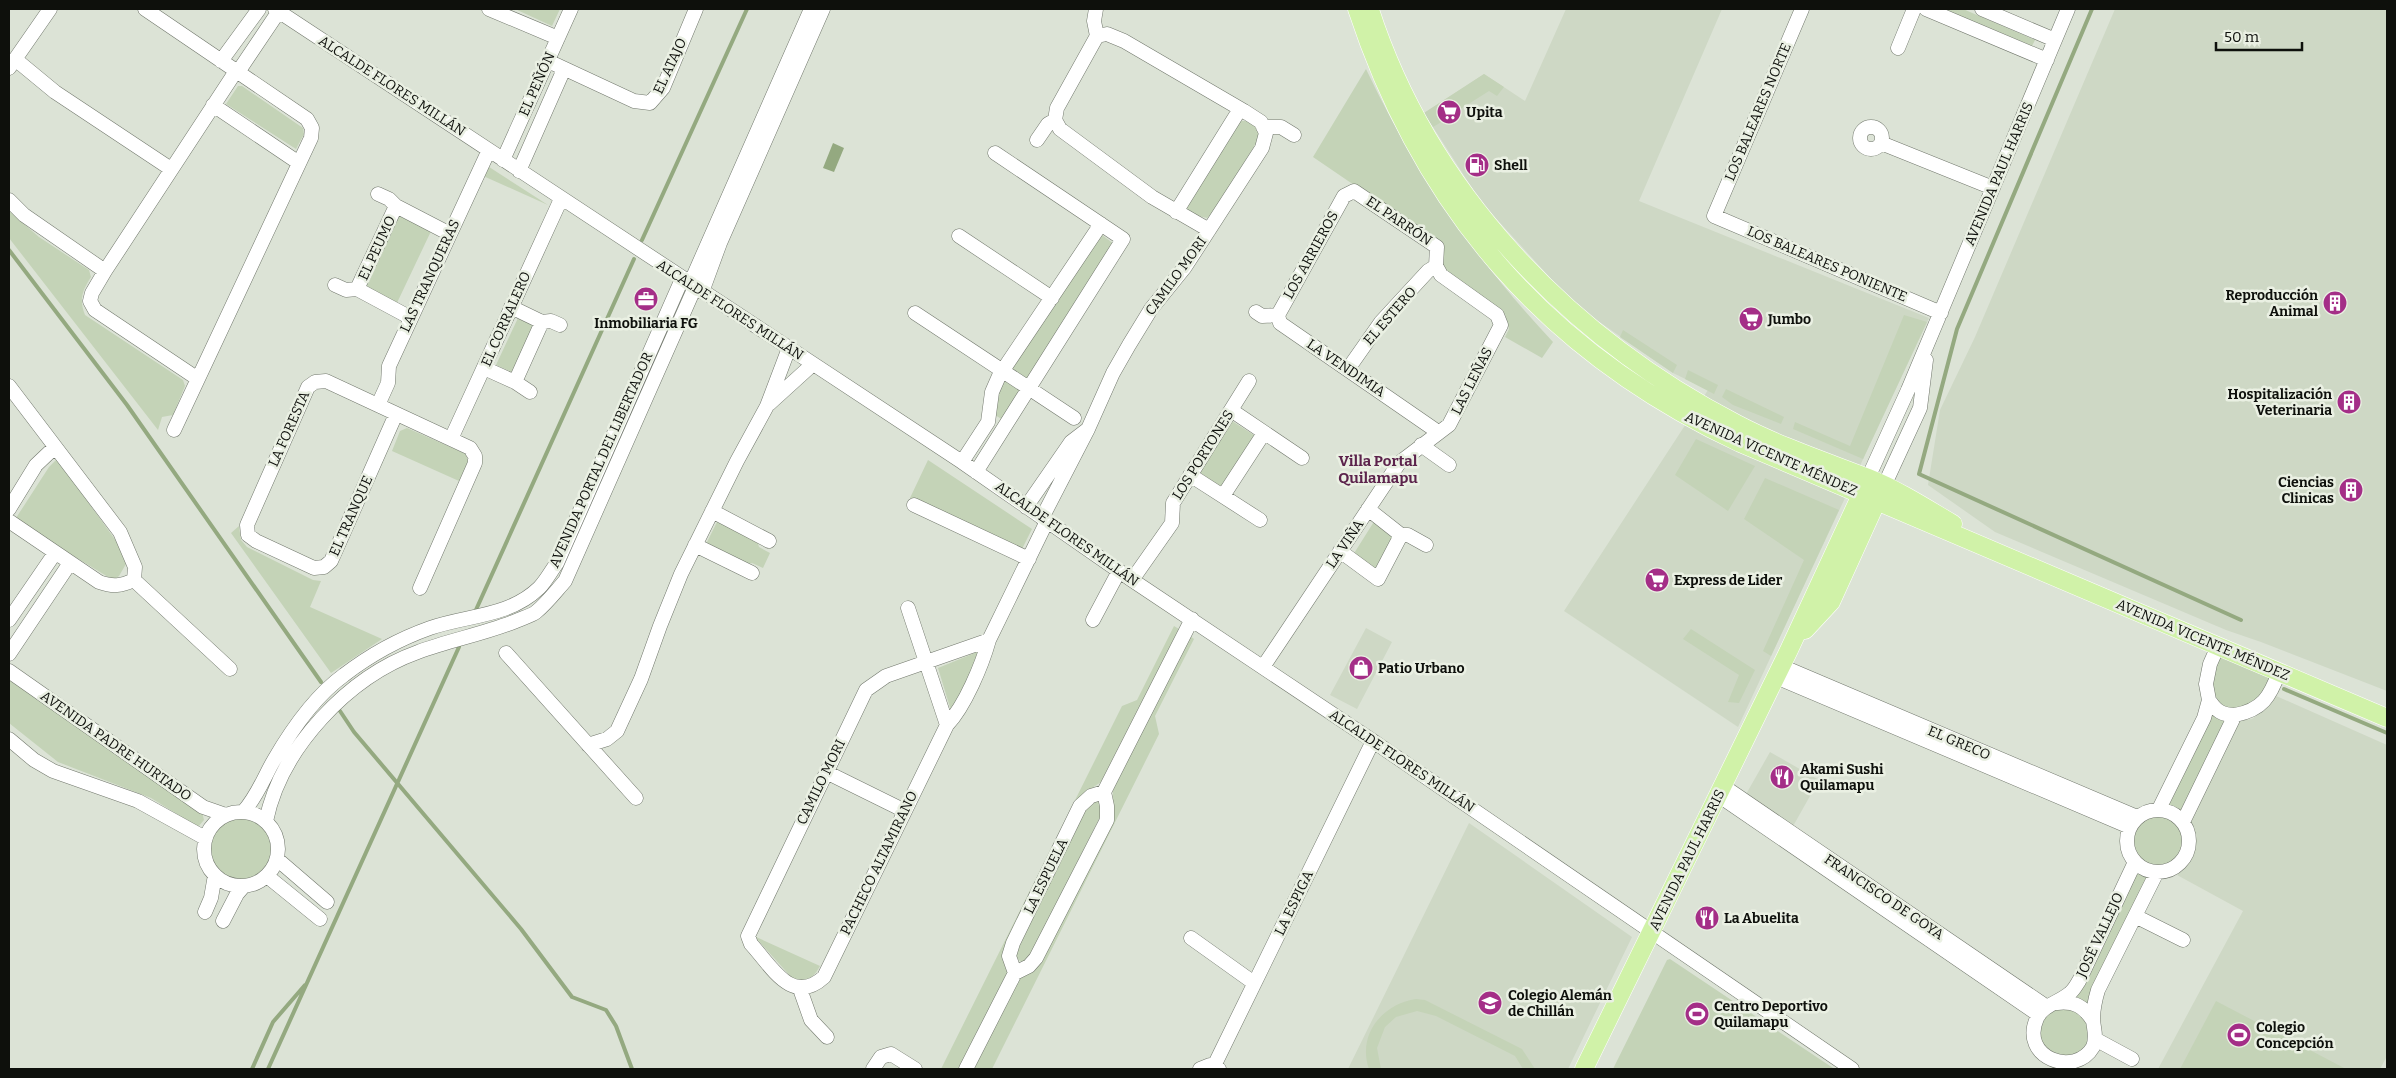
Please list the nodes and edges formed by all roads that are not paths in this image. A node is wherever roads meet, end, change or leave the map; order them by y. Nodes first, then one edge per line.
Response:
1 (50, 9) edge
2 (145, 9) edge
3 (259, 9) edge
4 (489, 9) edge
5 (571, 9) edge
6 (696, 9) edge
7 (811, 9) edge
8 (823, 9) edge
9 (1096, 9) edge
10 (1357, 9) edge
11 (1370, 9) edge
12 (1802, 9) edge
13 (1914, 9) edge
14 (1926, 9) edge
15 (1982, 9) edge
16 (2068, 9) edge
17 (277, 10) edge
18 (1097, 36) junction
19 (558, 38) junction
20 (2055, 40) junction
21 (1898, 48) dead end
22 (2047, 60) junction
23 (221, 61) junction
24 (548, 61) junction
25 (12, 63) edge
26 (564, 69) junction
27 (237, 71) junction
28 (213, 105) junction
29 (1240, 109) junction
30 (1055, 120) junction
31 (1263, 127) junction
32 (1294, 135) dead end
33 (1037, 140) dead end
34 (1881, 143) dead end
35 (489, 150) junction
36 (995, 153) dead end
37 (503, 160) junction
38 (299, 163) junction
39 (171, 169) junction
40 (519, 171) junction
41 (1993, 188) junction
42 (378, 194) dead end
43 (1344, 196) joint
44 (561, 199) junction
45 (9, 200) edge
46 (396, 206) junction
47 (1176, 212) junction
48 (1714, 216) joint
49 (1102, 224) junction
50 (1209, 230) junction
51 (450, 234) junction
52 (959, 236) dead end
53 (1436, 266) junction
54 (105, 272) junction
55 (335, 285) dead end
56 (692, 285) junction
57 (357, 289) junction
58 (1052, 298) junction
59 (511, 307) junction
60 (1256, 312) dead end
61 (1941, 312) junction
62 (915, 313) dead end
63 (1278, 315) junction
64 (411, 318) junction
65 (542, 322) junction
66 (560, 325) dead end
67 (1501, 325) joint
68 (789, 348) junction
69 (813, 364) junction
70 (484, 368) junction
71 (1348, 369) junction
72 (1002, 371) junction
73 (198, 379) junction
74 (515, 382) junction
75 (1249, 382) dead end
76 (9, 387) edge
77 (1029, 388) junction
78 (530, 392) dead end
79 (378, 405) junction
80 (767, 406) junction
81 (1231, 410) junction
82 (396, 414) junction
83 (1074, 418) dead end
84 (1088, 429) junction
85 (174, 430) dead end
86 (1438, 432) junction
87 (1264, 433) junction
88 (451, 439) junction
89 (1421, 445) junction
90 (56, 447) junction
91 (1302, 458) dead end
92 (962, 462) junction
93 (1448, 466) dead end
94 (976, 472) junction
95 (1190, 475) junction
96 (1872, 490) junction
97 (1223, 496) junction
98 (914, 505) dead end
99 (1026, 507) junction
100 (9, 509) edge
101 (1368, 509) junction
102 (712, 510) junction
103 (1045, 519) junction
104 (1260, 520) dead end
105 (9, 521) edge
106 (248, 535) joint
107 (1401, 535) junction
108 (769, 541) dead end
109 (695, 545) junction
110 (1426, 545) dead end
111 (1340, 550) junction
112 (55, 553) junction
113 (1029, 559) junction
114 (70, 563) junction
115 (1119, 571) junction
116 (752, 574) dead end
117 (134, 580) junction
118 (1132, 580) junction
119 (420, 588) dead end
120 (908, 608) dead end
121 (1192, 619) junction
122 (9, 620) edge
123 (1093, 620) dead end
124 (990, 640) junction
125 (2218, 646) junction
126 (506, 653) dead end
127 (9, 654) edge
128 (927, 661) junction
129 (1263, 667) junction
130 (230, 669) dead end
131 (9, 671) edge
132 (1779, 672) junction
133 (2279, 672) junction
134 (2209, 700) junction
135 (2235, 715) junction
136 (2387, 718) edge
137 (947, 725) junction
138 (9, 739) edge
139 (1373, 741) junction
140 (588, 745) junction
141 (826, 772) junction
142 (1720, 791) junction
143 (1104, 792) junction
144 (636, 798) dead end
145 (2159, 809) junction
146 (905, 811) junction
147 (244, 812) junction
148 (226, 815) junction
149 (266, 821) junction
150 (2133, 822) junction
151 (2183, 822) junction
152 (205, 838) junction
153 (277, 858) junction
154 (2135, 862) junction
155 (2157, 872) junction
156 (215, 875) junction
157 (267, 876) junction
158 (244, 887) junction
159 (327, 902) dead end
160 (205, 912) dead end
161 (2135, 916) junction
162 (320, 919) dead end
163 (223, 921) dead end
164 (1651, 933) junction
165 (1191, 938) dead end
166 (2182, 940) dead end
167 (1015, 973) junction
168 (1254, 983) junction
169 (800, 989) junction
170 (2047, 1008) junction
171 (2093, 1021) junction
172 (827, 1037) dead end
173 (2095, 1039) junction
174 (2132, 1059) dead end
175 (2069, 1066) edge
176 (1211, 1068) edge
177 (872, 1069) edge
178 (915, 1069) edge
179 (966, 1069) edge
180 (1584, 1069) edge
181 (1852, 1069) edge

1 - 25 street
2 - 23 street
3 - 23 street
4 - 19 street
5 - 19 street, EL PEÑÓN
6 - 26 street, EL ATAJO
7 - 56 street, AVENIDA PORTAL DEL LIBERTADOR
8 - 56 street, AVENIDA PORTAL DEL LIBERTADOR
9 - 18 street
10 - 96 main road, AVENIDA VICENTE MÉNDEZ
11 - 96 main road, AVENIDA VICENTE MÉNDEZ
12 - 48 street, LOS BALEARES NORTE
13 - 21 street
14 - 22 street
15 - 20 street
16 - 20 street, AVENIDA PAUL HARRIS
17 - 27 street
17 - 35 street, ALCALDE FLORES MILLÁN
18 - 29 street
18 - 30 street
19 - 24 street, EL PEÑÓN
20 - 22 street, AVENIDA PAUL HARRIS
22 - 41 street, AVENIDA PAUL HARRIS
23 - 27 street
24 - 26 street, EL ATAJO
24 - 37 street, EL PEÑÓN
25 - 39 street
26 - 40 street, EL PEÑÓN
27 - 28 street
27 - 38 street
28 - 38 street
28 - 39 street
29 - 31 street
29 - 47 street
30 - 33 street
30 - 47 street
31 - 32 street
31 - 50 street, CAMILO MORI
34 - 41 street
35 - 37 street, ALCALDE FLORES MILLÁN
35 - 51 street, LAS TRANQUERAS
36 - 49 street
37 - 40 street, ALCALDE FLORES MILLÁN
38 - 73 street
39 - 54 street
40 - 44 street, ALCALDE FLORES MILLÁN
41 - 61 street, AVENIDA PAUL HARRIS
42 - 46 street, EL PEUMO
43 - 53 street, EL PARRÓN
43 - 63 street, LOS ARRIEROS
44 - 56 street, ALCALDE FLORES MILLÁN
44 - 59 street, EL CORRALERO
45 - 54 street
46 - 51 street, EL PEUMO
46 - 57 street, EL PEUMO
47 - 50 street
48 - 61 street, LOS BALEARES PONIENTE
49 - 58 street
49 - 77 street
50 - 84 street, CAMILO MORI
51 - 64 street, LAS TRANQUERAS
52 - 58 street
53 - 67 street, EL PARRÓN
53 - 71 street, EL ESTERO
54 - 73 street
55 - 57 street, EL PEUMO
56 - 68 street, ALCALDE FLORES MILLÁN
56 - 147 street, AVENIDA PORTAL DEL LIBERTADOR
56 - 149 street, AVENIDA PORTAL DEL LIBERTADOR
57 - 64 street, EL PEUMO
58 - 72 street
59 - 65 street
59 - 70 street, EL CORRALERO
60 - 63 street
61 - 96 street, AVENIDA PAUL HARRIS
62 - 72 street
63 - 71 street, LA VENDIMIA
64 - 79 street, LAS TRANQUERAS
65 - 66 street
65 - 74 street
67 - 86 street, LAS LEÑAS
68 - 69 street, ALCALDE FLORES MILLÁN
68 - 80 street
69 - 80 street
69 - 92 street, ALCALDE FLORES MILLÁN
70 - 74 street
70 - 88 street, EL CORRALERO
71 - 86 street, LA VENDIMIA
72 - 77 street
72 - 92 street
73 - 85 street
74 - 78 street
75 - 81 street, LOS PORTONES
76 - 90 street
77 - 83 street
77 - 94 street
79 - 82 street, LA FORESTA
79 - 106 street, LA FORESTA
80 - 102 street
81 - 87 street
81 - 95 street, LOS PORTONES
82 - 88 street, LA FORESTA
82 - 106 street, EL TRANQUE
84 - 99 street, CAMILO MORI
84 - 103 street, CAMILO MORI
86 - 89 street, LA VIÑA
87 - 91 street
87 - 97 street
88 - 119 street, LA FORESTA
89 - 93 street
89 - 101 street, LA VIÑA
90 - 100 street
90 - 117 street
92 - 94 street, ALCALDE FLORES MILLÁN
94 - 99 street, ALCALDE FLORES MILLÁN
95 - 97 street
95 - 118 street, LOS PORTONES
96 - 125 main road, AVENIDA VICENTE MÉNDEZ
96 - 132 main road, AVENIDA PAUL HARRIS
97 - 104 street
98 - 113 street
99 - 103 street, ALCALDE FLORES MILLÁN
101 - 107 street
101 - 111 street, LA VIÑA
102 - 108 street
102 - 109 street
103 - 113 street, CAMILO MORI
103 - 115 street, ALCALDE FLORES MILLÁN
105 - 112 street
107 - 110 street
107 - 111 street
109 - 116 street
109 - 140 street
111 - 129 street, LA VIÑA
112 - 114 street
112 - 122 street
113 - 124 street, CAMILO MORI
114 - 117 street
114 - 127 street
115 - 118 street, ALCALDE FLORES MILLÁN
115 - 123 street
117 - 130 street
118 - 121 street, ALCALDE FLORES MILLÁN
120 - 128 street
121 - 129 street, ALCALDE FLORES MILLÁN
121 - 143 street
124 - 128 street, CAMILO MORI
124 - 137 street, CAMILO MORI
125 - 133 main road, AVENIDA VICENTE MÉNDEZ
125 - 134 street
126 - 140 street
128 - 137 street
128 - 141 street, CAMILO MORI
129 - 139 street, ALCALDE FLORES MILLÁN
131 - 148 street, AVENIDA PADRE HURTADO
132 - 142 main road, AVENIDA PAUL HARRIS
132 - 150 street, EL GRECO
133 - 135 street
133 - 136 main road, AVENIDA VICENTE MÉNDEZ
134 - 135 street
134 - 145 street
135 - 151 street
137 - 146 street, PACHECO ALTAMIRANO
138 - 152 street, AVENIDA PADRE HURTADO
139 - 164 street, ALCALDE FLORES MILLÁN
139 - 168 street, LA ESPIGA
140 - 144 street
141 - 146 street
141 - 169 street, CAMILO MORI
142 - 164 main road, AVENIDA PAUL HARRIS
142 - 170 street, FRANCISCO DE GOYA
143 - 167 street, LA ESPUELA
143 - 167 street, LA ESPUELA
145 - 150 street
145 - 151 street
146 - 169 street, PACHECO ALTAMIRANO
147 - 148 street
147 - 149 street
148 - 152 street
149 - 153 street
150 - 154 street
151 - 155 street
152 - 156 street
153 - 157 street
153 - 159 street
154 - 155 street
154 - 170 street, JOSÉ VALLEJO
155 - 161 street, JOSÉ VALLEJO
156 - 158 street
156 - 160 street
157 - 158 street
157 - 162 street
158 - 163 street
161 - 166 street, JOSÉ VALLEJO
161 - 171 street, JOSÉ VALLEJO
164 - 180 main road, AVENIDA PAUL HARRIS
164 - 181 street, ALCALDE FLORES MILLÁN
165 - 168 street
167 - 179 street, LA ESPUELA
168 - 176 street, LA ESPIGA
169 - 172 street
170 - 171 street
170 - 175 street
171 - 173 street, JOSÉ VALLEJO
173 - 174 street
173 - 175 street
177 - 178 street

